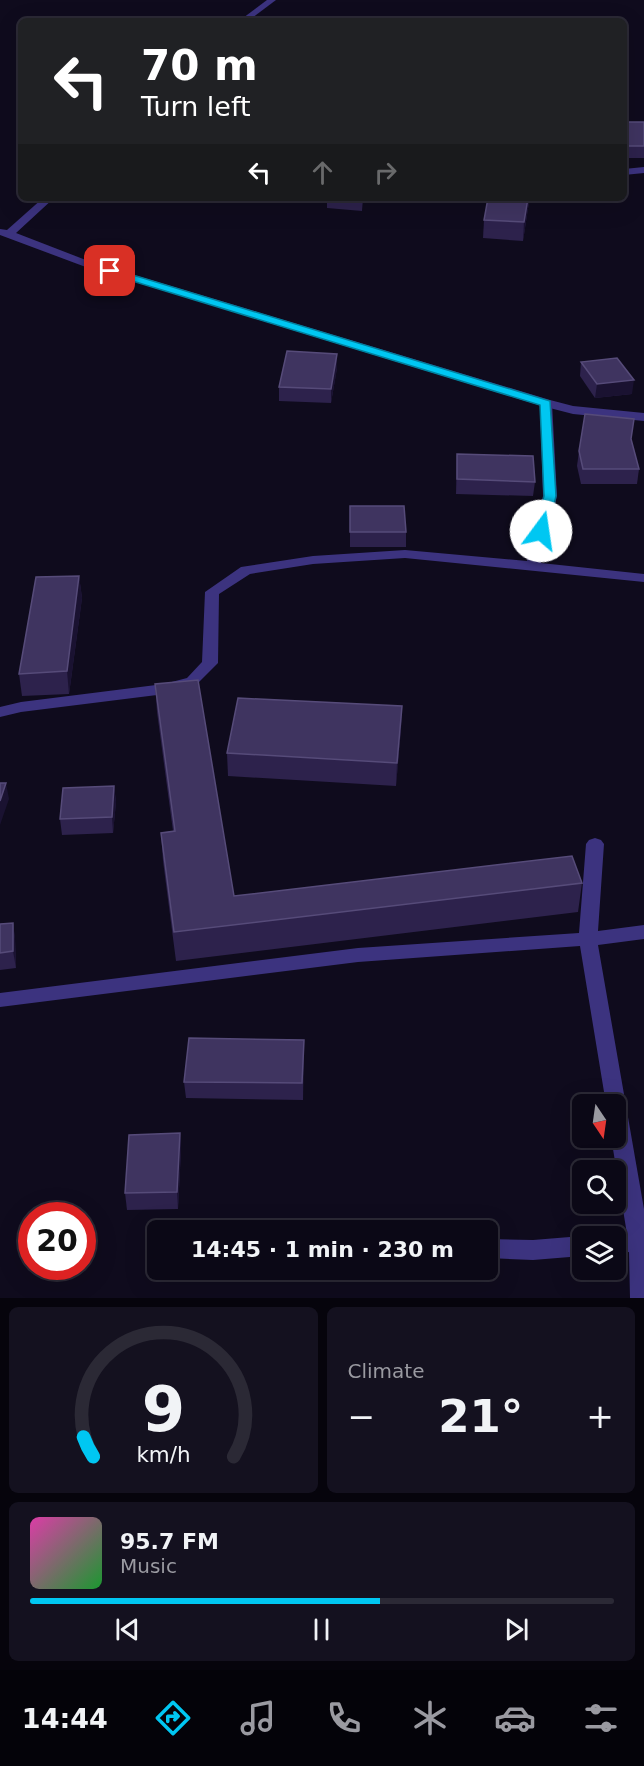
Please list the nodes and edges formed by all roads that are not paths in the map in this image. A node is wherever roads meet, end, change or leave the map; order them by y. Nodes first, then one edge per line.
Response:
1 (272, 0) edge
2 (247, 18) edge
3 (644, 170) edge
4 (627, 172) edge
5 (45, 201) edge
6 (5, 233) edge
7 (546, 403) junction
8 (644, 417) edge
9 (533, 566) junction
10 (644, 578) edge
11 (0, 712) edge
12 (595, 844) dead end
13 (644, 932) edge
14 (588, 939) junction
15 (0, 1000) edge
16 (639, 1242) junction
17 (626, 1243) edge
18 (572, 1247) edge
19 (498, 1249) edge
20 (641, 1298) edge

1 - 2 street
3 - 4 street
5 - 6 street
6 - 7 street
7 - 8 street
7 - 9 street
9 - 10 street
9 - 11 street
12 - 14 street
13 - 14 street
14 - 15 street
14 - 16 street
16 - 17 street
16 - 20 street
18 - 19 street

